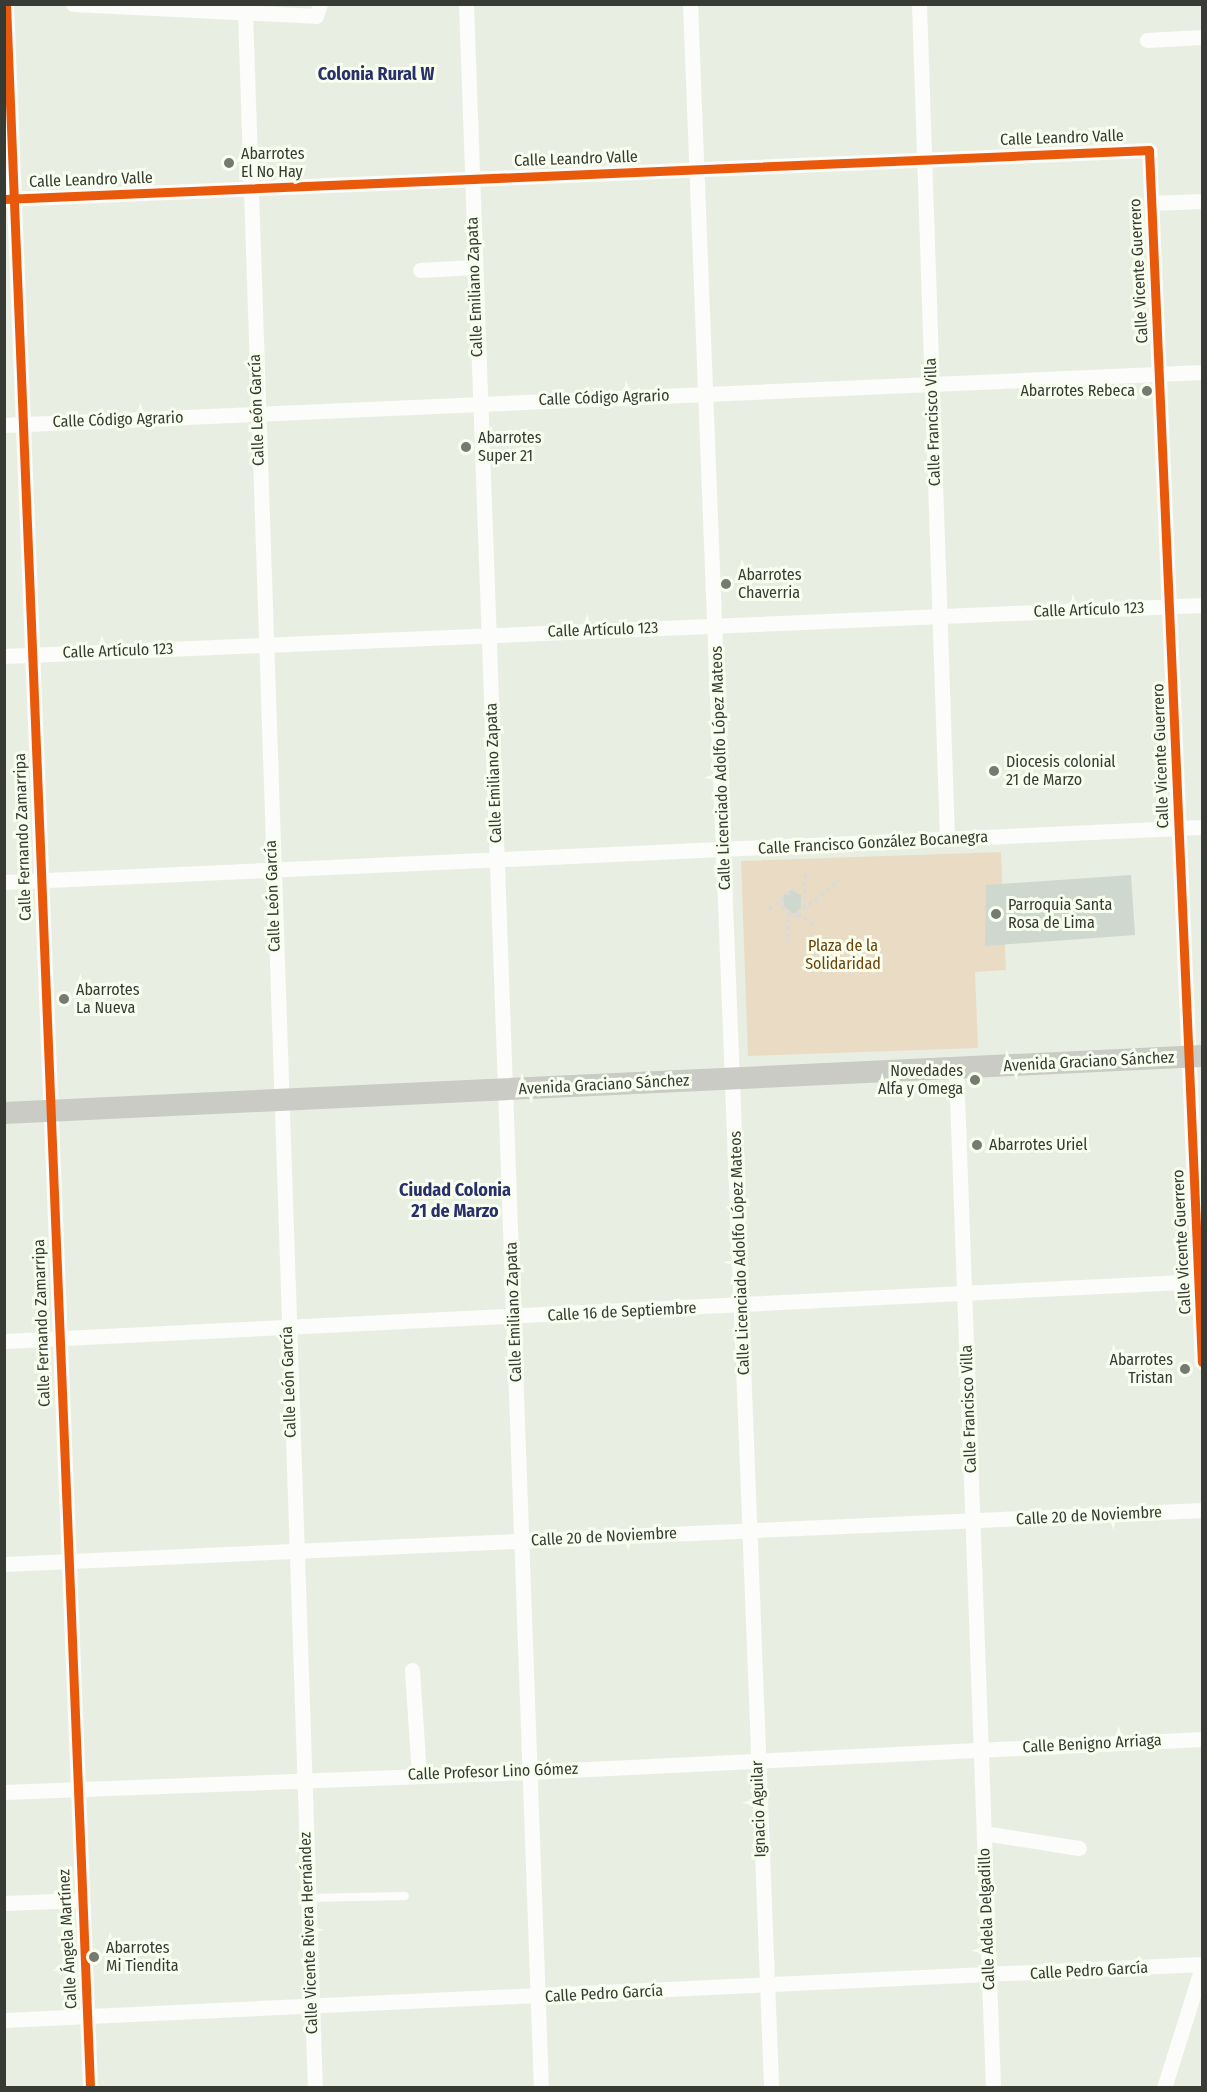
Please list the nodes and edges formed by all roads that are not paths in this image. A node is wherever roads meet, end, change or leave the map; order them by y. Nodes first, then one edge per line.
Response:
1 (6, 4) edge
2 (73, 4) edge
3 (320, 4) edge
4 (466, 4) edge
5 (690, 4) edge
6 (918, 4) edge
7 (245, 13) junction
8 (1203, 37) edge
9 (1147, 40) dead end
10 (1149, 150) joint
11 (924, 159) junction
12 (697, 169) junction
13 (471, 179) junction
14 (250, 189) junction
15 (9, 199) edge
16 (1203, 201) edge
17 (1151, 203) junction
18 (475, 267) junction
19 (420, 270) dead end
20 (1203, 372) edge
21 (1159, 374) junction
22 (931, 384) junction
23 (706, 394) junction
24 (480, 404) junction
25 (258, 414) junction
26 (4, 424) edge
27 (22, 424) junction
28 (1203, 605) edge
29 (1171, 606) junction
30 (941, 616) junction
31 (717, 626) junction
32 (490, 635) junction
33 (265, 645) junction
34 (31, 654) junction
35 (4, 656) edge
36 (1203, 827) edge
37 (1179, 828) junction
38 (947, 840) junction
39 (724, 849) junction
40 (497, 860) junction
41 (273, 870) junction
42 (40, 881) junction
43 (4, 882) edge
44 (1195, 1056) edge
45 (956, 1068) junction
46 (733, 1079) junction
47 (506, 1090) junction
48 (280, 1101) junction
49 (4, 1113) edge
50 (49, 1113) junction
51 (1201, 1281) edge
52 (965, 1293) junction
53 (742, 1306) junction
54 (514, 1317) junction
55 (287, 1327) junction
56 (57, 1340) junction
57 (4, 1341) edge
58 (1203, 1362) edge
59 (1203, 1510) edge
60 (974, 1521) junction
61 (751, 1531) junction
62 (522, 1541) junction
63 (295, 1551) junction
64 (66, 1561) junction
65 (4, 1564) edge
66 (412, 1670) dead end
67 (1203, 1739) edge
68 (982, 1750) junction
69 (757, 1759) junction
70 (528, 1772) junction
71 (418, 1775) junction
72 (302, 1779) junction
73 (76, 1789) junction
74 (4, 1792) edge
75 (984, 1833) junction
76 (1079, 1848) dead end
77 (405, 1896) dead end
78 (307, 1898) junction
79 (81, 1900) junction
80 (4, 1903) edge
81 (1203, 1966) edge
82 (988, 1977) junction
83 (766, 1987) junction
84 (536, 1997) junction
85 (312, 2004) junction
86 (87, 2014) junction
87 (4, 2020) edge
88 (90, 2088) edge
89 (315, 2088) edge
90 (541, 2088) edge
91 (771, 2088) edge
92 (993, 2088) edge
93 (1164, 2088) edge

1 - 15 street, Calle Fernando Zamarripa
2 - 7 street
3 - 7 street
4 - 13 street, Calle Emiliano Zapata
5 - 12 street, Calle Licenciado Adolfo López Mateos
6 - 11 street, Calle Francisco Villa
7 - 14 street, Calle León García
8 - 9 street
10 - 11 street, Calle Leandro Valle
10 - 17 street, Calle Vicente Guerrero
11 - 12 street, Calle Leandro Valle
11 - 22 street, Calle Francisco Villa
12 - 13 street, Calle Leandro Valle
12 - 23 street, Calle Licenciado Adolfo López Mateos
13 - 14 street, Calle Leandro Valle
13 - 18 street, Calle Emiliano Zapata
14 - 15 street, Calle Leandro Valle
14 - 25 street, Calle León García
15 - 27 street, Calle Fernando Zamarripa
16 - 17 street
17 - 21 street, Calle Vicente Guerrero
18 - 19 street
18 - 24 street, Calle Emiliano Zapata
20 - 21 street, Calle Código Agrario
21 - 22 street, Calle Código Agrario
21 - 29 street, Calle Vicente Guerrero
22 - 23 street, Calle Código Agrario
22 - 30 street, Calle Francisco Villa
23 - 24 street, Calle Código Agrario
23 - 31 street, Calle Licenciado Adolfo López Mateos
24 - 25 street, Calle Código Agrario
24 - 32 street, Calle Emiliano Zapata
25 - 27 street, Calle Código Agrario
25 - 33 street, Calle León García
26 - 27 street, Calle Código Agrario
27 - 34 street, Calle Fernando Zamarripa
28 - 29 street, Calle Artículo 123
29 - 30 street, Calle Artículo 123
29 - 37 street, Calle Vicente Guerrero
30 - 31 street, Calle Artículo 123
30 - 38 street, Calle Francisco Villa
31 - 32 street, Calle Artículo 123
31 - 39 street, Calle Licenciado Adolfo López Mateos
32 - 33 street, Calle Artículo 123
32 - 40 street, Calle Emiliano Zapata
33 - 34 street, Calle Artículo 123
33 - 41 street, Calle León García
34 - 35 street, Calle Artículo 123
34 - 42 street, Calle Fernando Zamarripa
36 - 37 street, Calle Francisco González Bocanegra
37 - 38 street, Calle Francisco González Bocanegra
37 - 44 street, Calle Vicente Guerrero
38 - 39 street, Calle Francisco González Bocanegra
39 - 40 street, Calle Francisco González Bocanegra
39 - 46 street, Calle Licenciado Adolfo López Mateos
40 - 41 street, Calle Francisco González Bocanegra
40 - 47 street, Calle Emiliano Zapata
41 - 42 street, Calle Francisco González Bocanegra
41 - 48 street, Calle León García
42 - 43 street, Calle Francisco González Bocanegra
42 - 50 street, Calle Fernando Zamarripa
44 - 45 street, Avenida Graciano Sánchez
44 - 51 street, Calle Vicente Guerrero
45 - 46 street, Avenida Graciano Sánchez
45 - 52 street, Calle Francisco Villa
46 - 47 street, Avenida Graciano Sánchez
46 - 53 street, Calle Licenciado Adolfo López Mateos
47 - 48 street, Avenida Graciano Sánchez
47 - 54 street, Calle Emiliano Zapata
48 - 50 street, Avenida Graciano Sánchez
48 - 55 street, Calle León García
49 - 50 street, Avenida Graciano Sánchez
50 - 56 street, Calle Fernando Zamarripa
51 - 52 street, Calle 16 de Septiembre
51 - 58 street, Calle Vicente Guerrero
52 - 53 street, Calle 16 de Septiembre
52 - 60 street, Calle Francisco Villa
53 - 54 street, Calle 16 de Septiembre
53 - 61 street, Calle Licenciado Adolfo López Mateos
54 - 55 street, Calle 16 de Septiembre
54 - 62 street, Calle Emiliano Zapata
55 - 56 street, Calle 16 de Septiembre
55 - 63 street, Calle León García
56 - 57 street, Calle 16 de Septiembre
56 - 64 street, Calle Fernando Zamarripa
59 - 60 street, Calle 20 de Noviembre
60 - 61 street, Calle 20 de Noviembre
60 - 68 street, Calle Francisco Villa
61 - 62 street, Calle 20 de Noviembre
61 - 69 street, Ignacio Aguilar
62 - 63 street, Calle 20 de Noviembre
62 - 70 street, Calle Emiliano Zapata
63 - 64 street, Calle 20 de Noviembre
63 - 72 street, Calle León García
64 - 65 street, Calle 20 de Noviembre
64 - 73 street, Calle Fernando Zamarripa
66 - 71 street
67 - 68 street, Calle Benigno Arriaga
68 - 69 street, Calle Profesor Lino Gómez
68 - 75 street, Calle Adela Delgadillo
69 - 70 street, Calle Profesor Lino Gómez
69 - 83 street, Ignacio Aguilar
70 - 71 street, Calle Profesor Lino Gómez
70 - 84 street, Calle Emiliano Zapata
71 - 72 street, Calle Profesor Lino Gómez
72 - 73 street, Calle Profesor Lino Gómez
72 - 78 street, Calle Vicente Rivera Hernández
73 - 74 street, Calle Profesor Lino Gómez
73 - 79 street, Calle Ángela Martínez
75 - 76 street
75 - 82 street, Calle Adela Delgadillo
77 - 78 lane
78 - 85 street, Calle Vicente Rivera Hernández
79 - 80 street
79 - 86 street, Calle Ángela Martínez
81 - 82 street, Calle Pedro García
81 - 93 street
82 - 83 street, Calle Pedro García
82 - 92 street, Calle Adela Delgadillo
83 - 84 street, Calle Pedro García
83 - 91 street, Ignacio Aguilar
84 - 85 street, Calle Pedro García
84 - 90 street, Calle Emiliano Zapata
85 - 86 street, Calle Pedro García
85 - 89 street, Calle Vicente Rivera Hernández
86 - 87 street, Calle Pedro García
86 - 88 street, Calle Ángela Martínez

